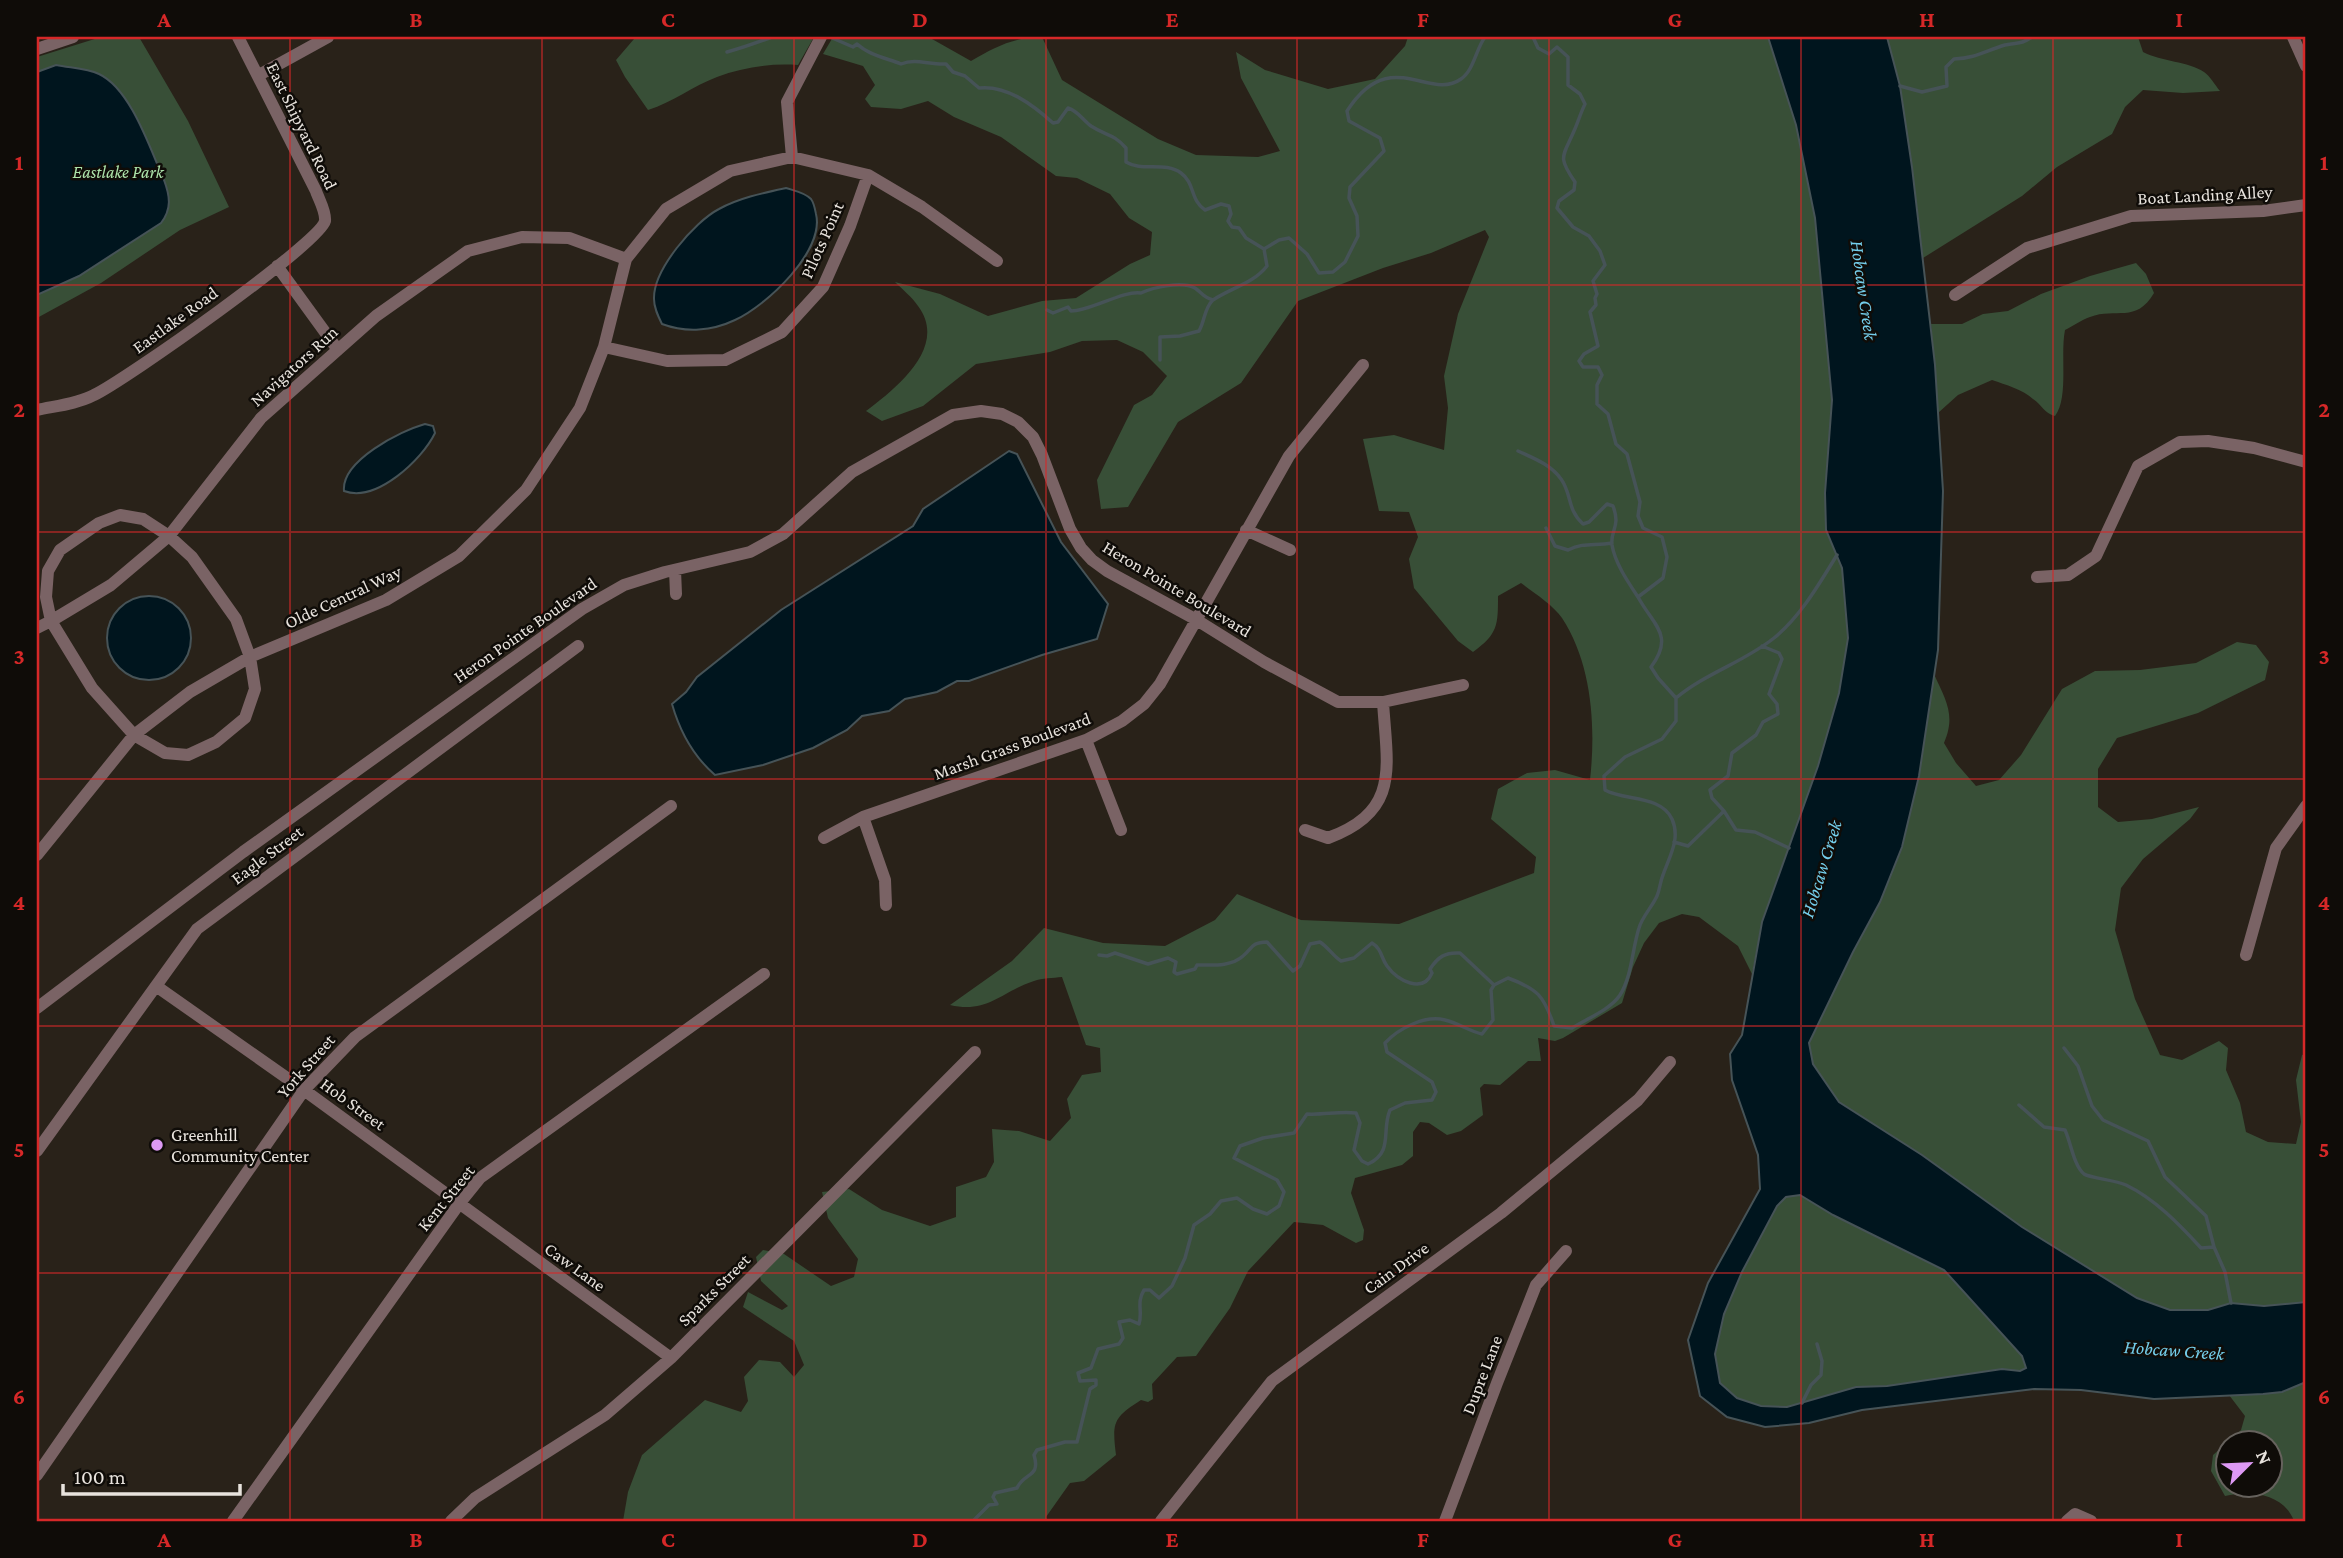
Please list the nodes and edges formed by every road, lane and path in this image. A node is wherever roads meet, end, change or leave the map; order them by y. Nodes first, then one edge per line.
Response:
1 (73, 37) edge
2 (238, 37) edge
3 (328, 37) edge
4 (821, 37) edge
5 (2293, 37) edge
6 (37, 49) edge
7 (2306, 66) edge
8 (259, 75) junction
9 (792, 157) junction
10 (868, 175) junction
11 (2306, 205) edge
12 (320, 231) joint
13 (626, 259) junction
14 (997, 261) dead end
15 (277, 267) junction
16 (1955, 295) dead end
17 (604, 347) junction
18 (338, 350) junction
19 (1363, 365) dead end
20 (37, 410) edge
21 (2306, 462) edge
22 (1246, 530) junction
23 (169, 536) junction
24 (1290, 550) dead end
25 (675, 570) junction
26 (2037, 577) dead end
27 (676, 594) dead end
28 (1195, 619) junction
29 (51, 621) junction
30 (37, 628) edge
31 (578, 646) dead end
32 (250, 657) junction
33 (1463, 685) dead end
34 (1383, 702) junction
35 (134, 735) junction
36 (1086, 740) junction
37 (671, 806) dead end
38 (2306, 806) edge
39 (863, 817) junction
40 (1121, 830) dead end
41 (1305, 830) dead end
42 (824, 838) dead end
43 (37, 855) edge
44 (886, 905) dead end
45 (2246, 955) dead end
46 (764, 974) dead end
47 (156, 986) junction
48 (37, 1008) edge
49 (975, 1052) dead end
50 (1670, 1062) dead end
51 (303, 1090) junction
52 (37, 1151) edge
53 (459, 1204) junction
54 (1566, 1251) dead end
55 (671, 1358) junction
56 (37, 1475) edge
57 (233, 1521) edge
58 (451, 1521) edge
59 (1161, 1521) edge
60 (1445, 1521) edge
61 (2067, 1521) edge
62 (2091, 1521) edge

1 - 6 street
2 - 8 street, East Shipyard Road
3 - 8 street
4 - 9 street
5 - 7 street
8 - 12 street, East Shipyard Road
9 - 10 street, Olde Central Way
9 - 13 street, Olde Central Way
10 - 14 street, Olde Central Way
10 - 17 street, Pilots Point
11 - 16 street, Boat Landing Alley
12 - 15 street, Eastlake Road
13 - 17 street, Olde Central Way
13 - 18 street, Navigators Run
15 - 18 street
15 - 20 street, Eastlake Road
17 - 32 street, Olde Central Way
18 - 23 street, Navigators Run
19 - 22 street, Marsh Grass Boulevard
21 - 26 street
22 - 24 street
22 - 28 street, Marsh Grass Boulevard
23 - 29 street, Navigators Run
23 - 29 street
23 - 32 street
25 - 27 street
25 - 28 street, Heron Pointe Boulevard
25 - 48 street, Heron Pointe Boulevard
28 - 34 street, Heron Pointe Boulevard
28 - 36 street, Marsh Grass Boulevard
29 - 30 street, Navigators Run
29 - 35 street
31 - 47 street, Eagle Street
32 - 35 street, Olde Central Way
32 - 35 street
33 - 34 street, Heron Pointe Boulevard
34 - 41 street
35 - 43 street, Olde Central Way
36 - 39 street, Marsh Grass Boulevard
36 - 40 street
37 - 51 street, York Street
38 - 45 street
39 - 42 street, Marsh Grass Boulevard
39 - 44 street
46 - 53 street, Kent Street
47 - 51 street, Hob Street
47 - 52 street, Eagle Street
49 - 55 street, Sparks Street
50 - 59 street, Cain Drive
51 - 53 street, Hob Street
51 - 56 street, York Street
53 - 55 street, Caw Lane
53 - 57 street, Kent Street
54 - 60 street, Dupre Lane
55 - 58 street, Sparks Street
61 - 62 street

